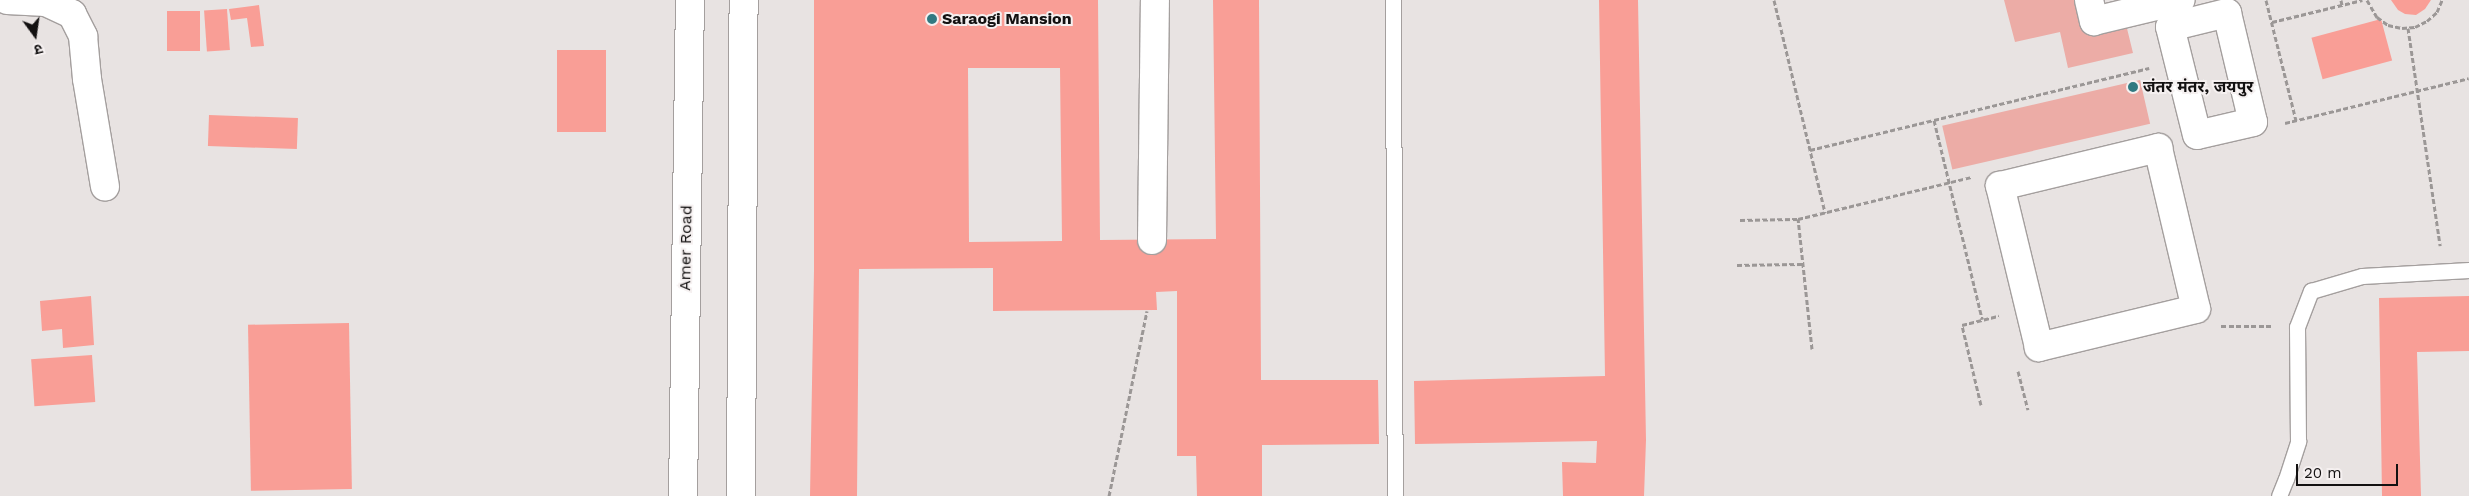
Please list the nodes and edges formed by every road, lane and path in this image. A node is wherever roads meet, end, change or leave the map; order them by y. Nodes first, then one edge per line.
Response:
1 (7, 0) edge
2 (690, 0) edge
3 (744, 0) edge
4 (1155, 0) edge
5 (1393, 0) edge
6 (1774, 0) edge
7 (2089, 0) edge
8 (2181, 0) edge
9 (2266, 0) edge
10 (2341, 0) edge
11 (2362, 0) edge
12 (2366, 0) edge
13 (2442, 0) edge
14 (2342, 5) junction
15 (2272, 22) junction
16 (2408, 28) junction
17 (2150, 68) dead end
18 (1934, 120) junction
19 (2296, 120) dead end
20 (1810, 150) junction
21 (1977, 176) dead end
22 (1949, 183) junction
23 (105, 187) dead end
24 (1826, 213) junction
25 (1798, 219) junction
26 (1740, 220) dead end
27 (1152, 240) dead end
28 (1803, 264) junction
29 (1737, 266) dead end
30 (2469, 270) edge
31 (2444, 272) junction
32 (2196, 309) joint
33 (1147, 310) dead end
34 (2004, 314) dead end
35 (1982, 320) junction
36 (1812, 350) dead end
37 (2016, 362) dead end
38 (1981, 405) dead end
39 (2028, 410) dead end
40 (683, 496) edge
41 (741, 496) edge
42 (1109, 496) edge
43 (1395, 496) edge
44 (2279, 496) edge

1 - 23 street
2 - 40 street, Amer Road
3 - 41 street
4 - 27 street
5 - 43 lane
6 - 20 path
7 - 8 street
9 - 15 path
10 - 14 path
11 - 14 path
12 - 16 path
13 - 16 path
14 - 15 path
15 - 19 path
16 - 31 path
17 - 18 path
18 - 20 path
18 - 22 path
20 - 24 path
21 - 22 path
22 - 24 path
22 - 35 path
24 - 25 path
25 - 26 path
25 - 28 path
28 - 29 path
28 - 36 path
30 - 31 lane
31 - 44 lane
32 - 32 street
33 - 42 path
34 - 35 path
35 - 38 path
37 - 39 path

